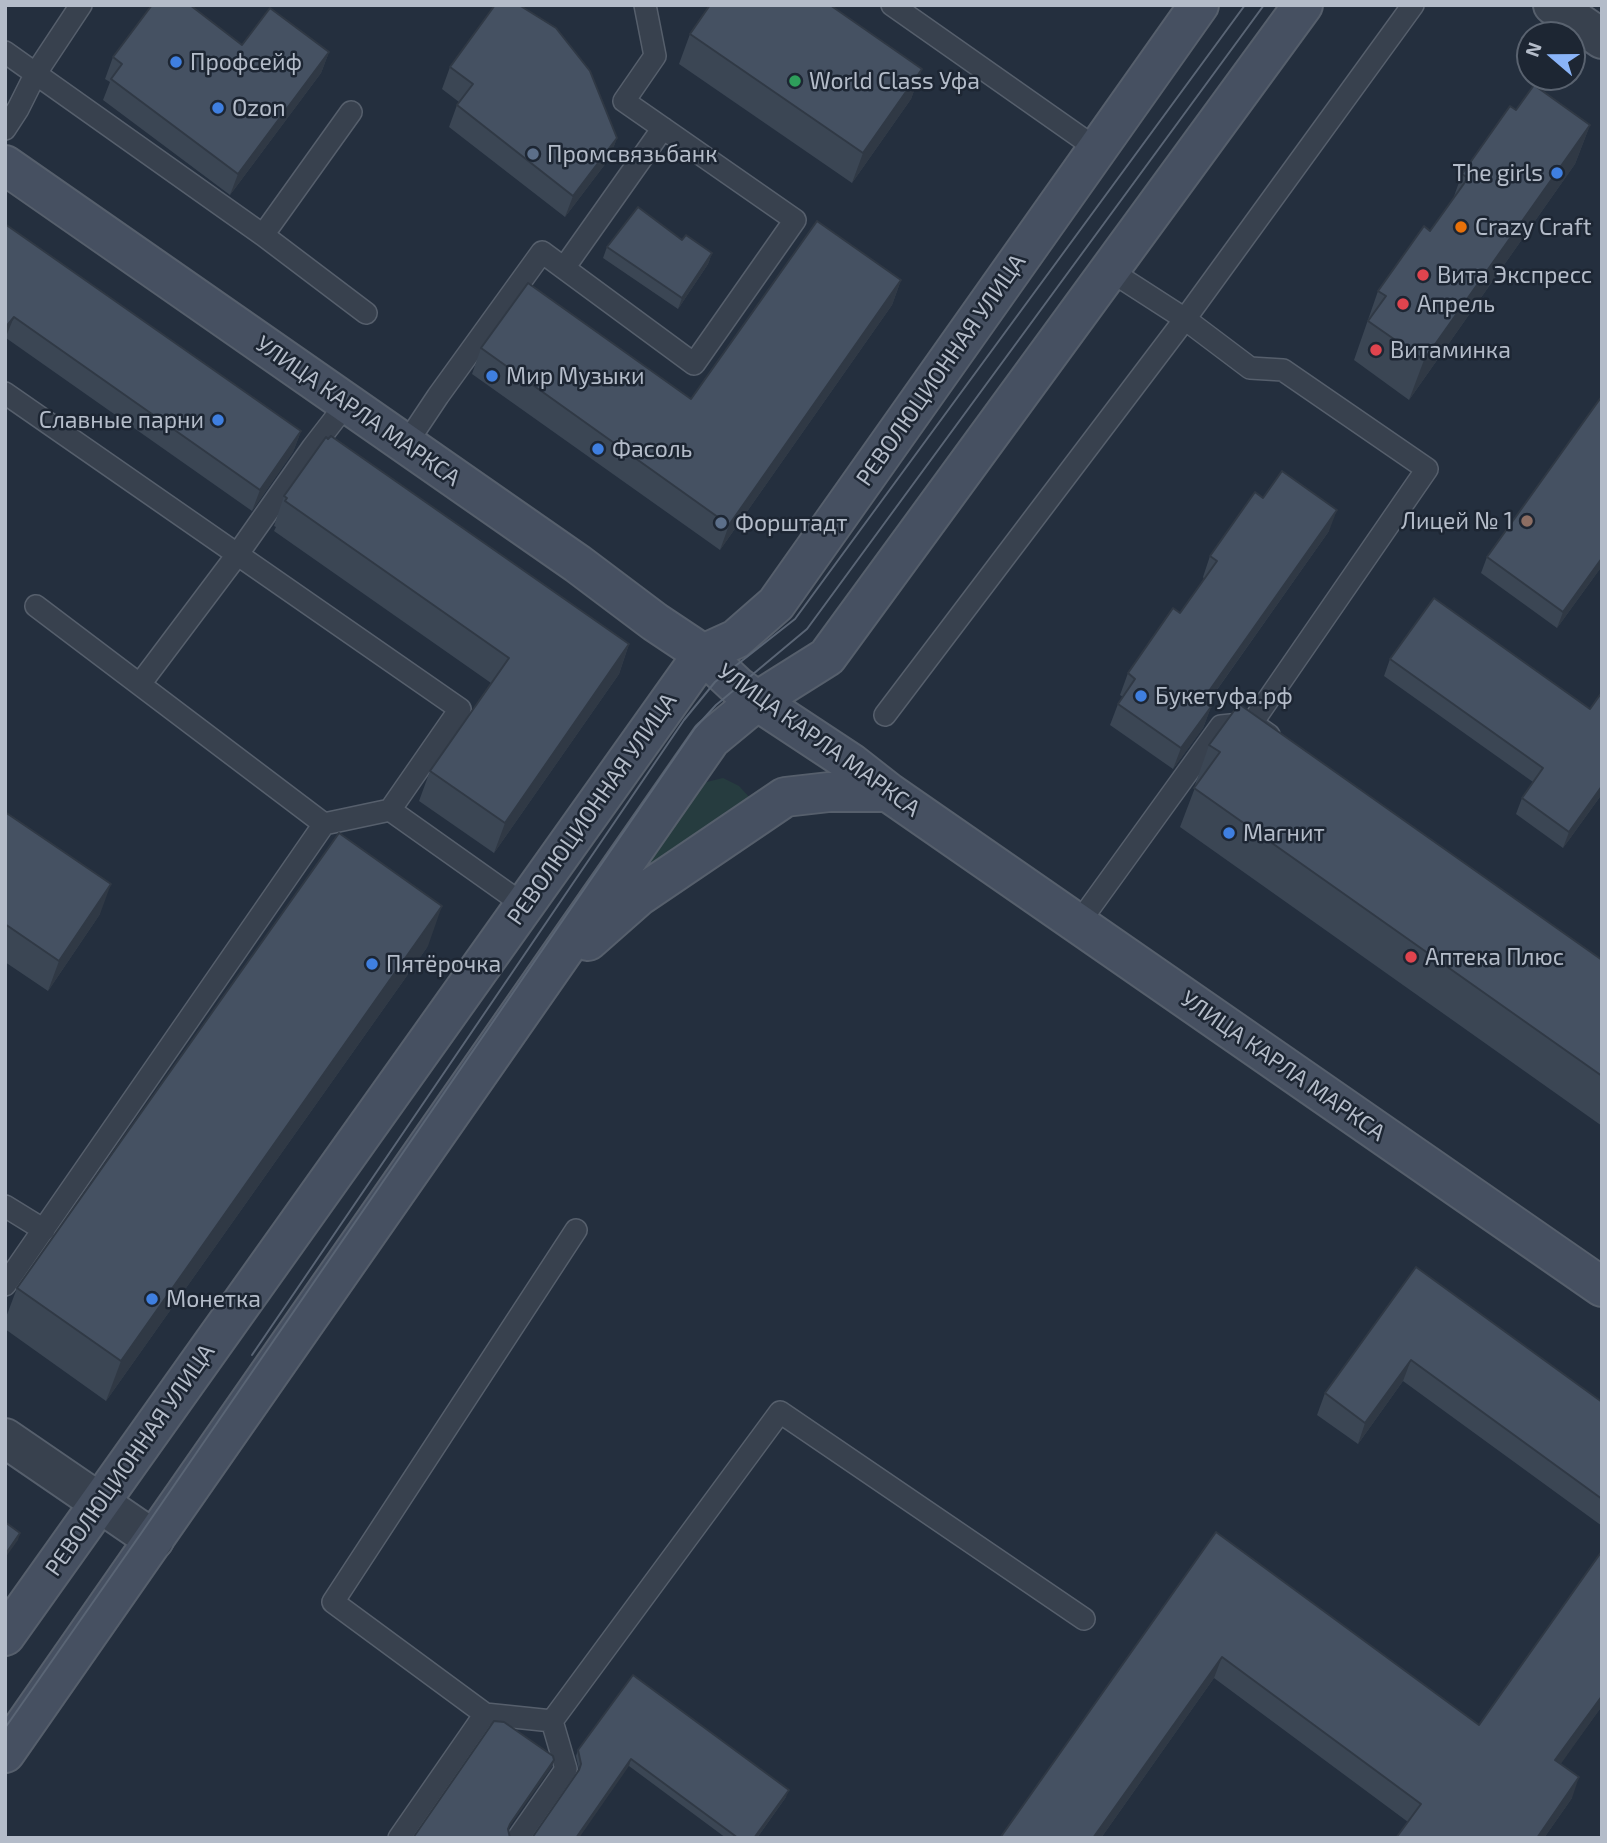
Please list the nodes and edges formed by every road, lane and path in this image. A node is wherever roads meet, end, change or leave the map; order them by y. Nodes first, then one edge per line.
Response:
1 (81, 5) edge
2 (645, 5) edge
3 (892, 5) edge
4 (1199, 5) edge
5 (1303, 5) edge
6 (1413, 5) edge
7 (1553, 5) edge
8 (1602, 39) edge
9 (5, 52) edge
10 (36, 73) junction
11 (351, 112) dead end
12 (663, 128) junction
13 (5, 129) edge
14 (1097, 149) junction
15 (5, 165) edge
16 (263, 234) junction
17 (564, 268) junction
18 (1110, 270) junction
19 (366, 313) dead end
20 (1185, 319) junction
21 (5, 393) edge
22 (347, 403) junction
23 (406, 444) junction
24 (237, 555) junction
25 (36, 606) dead end
26 (703, 654) junction
27 (140, 684) junction
28 (757, 701) junction
29 (885, 715) dead end
30 (1252, 723) junction
31 (1286, 747) edge
32 (888, 792) junction
33 (390, 810) junction
34 (324, 824) junction
35 (524, 905) junction
36 (1078, 924) junction
37 (540, 985) junction
38 (5, 1206) edge
39 (44, 1230) junction
40 (576, 1230) dead end
41 (5, 1285) edge
42 (1602, 1287) edge
43 (5, 1438) edge
44 (99, 1503) junction
45 (154, 1540) junction
46 (1084, 1619) dead end
47 (5, 1636) edge
48 (485, 1714) junction
49 (552, 1721) junction
50 (5, 1753) edge
51 (399, 1838) edge
52 (518, 1838) edge

1 - 10 lane
2 - 12 lane
3 - 14 lane
4 - 14 street, РЕВОЛЮЦИОННАЯ УЛИЦА
5 - 18 street
6 - 20 lane
7 - 8 street
9 - 10 lane
10 - 13 lane
10 - 16 lane
11 - 16 lane
12 - 17 lane
12 - 17 lane
14 - 26 street, РЕВОЛЮЦИОННАЯ УЛИЦА
15 - 22 street, УЛИЦА КАРЛА МАРКСА
16 - 19 lane
17 - 23 lane
18 - 20 lane
18 - 28 street
20 - 29 lane
20 - 30 lane
21 - 24 lane
22 - 23 street, УЛИЦА КАРЛА МАРКСА
22 - 24 lane
23 - 26 street, УЛИЦА КАРЛА МАРКСА
24 - 27 lane
24 - 33 lane
25 - 27 lane
26 - 28 street, УЛИЦА КАРЛА МАРКСА
26 - 35 street, РЕВОЛЮЦИОННАЯ УЛИЦА
27 - 34 lane
28 - 32 street, УЛИЦА КАРЛА МАРКСА
28 - 37 street
30 - 31 lane
30 - 36 lane
32 - 36 street, УЛИЦА КАРЛА МАРКСА
32 - 37 street
33 - 34 lane
33 - 35 lane
34 - 39 lane
35 - 44 street, РЕВОЛЮЦИОННАЯ УЛИЦА
36 - 42 street, УЛИЦА КАРЛА МАРКСА
37 - 45 street
38 - 39 lane
39 - 41 lane
40 - 48 lane
43 - 44 street
44 - 45 street
44 - 47 street, РЕВОЛЮЦИОННАЯ УЛИЦА
45 - 50 street
46 - 49 lane
48 - 49 lane
48 - 51 lane
49 - 52 lane

